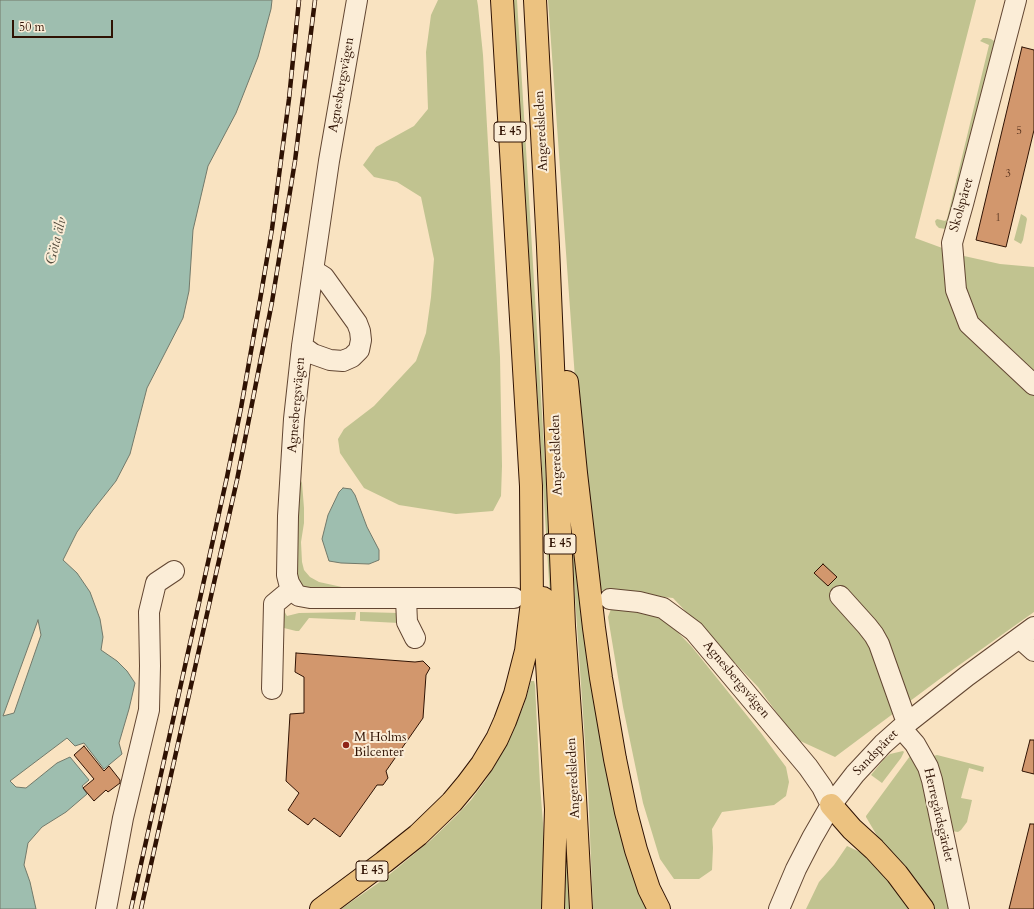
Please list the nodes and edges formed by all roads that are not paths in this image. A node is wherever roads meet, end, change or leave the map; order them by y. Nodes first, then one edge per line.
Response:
1 (357, 0) edge
2 (502, 0) edge
3 (535, 0) edge
4 (1016, 0) edge
5 (548, 247) junction
6 (313, 270) junction
7 (302, 346) junction
8 (1034, 386) edge
9 (531, 486) junction
10 (174, 571) dead end
11 (292, 588) junction
12 (840, 596) dead end
13 (514, 598) dead end
14 (406, 599) junction
15 (610, 599) dead end
16 (415, 638) dead end
17 (1030, 639) edge
18 (272, 689) dead end
19 (904, 726) junction
20 (831, 805) junction
21 (106, 909) edge
22 (321, 909) edge
23 (553, 909) edge
24 (581, 909) edge
25 (659, 909) edge
26 (779, 909) edge
27 (923, 909) edge
28 (959, 909) edge

1 - 6 street, Agnesbergsvägen
2 - 9 main road, Angeredsleden / E 45
3 - 5 main road, Angeredsleden / E 45
4 - 8 street, Skolspåret
5 - 24 main road, Angeredsleden / E 45
5 - 25 main road
6 - 7 street, Agnesbergsvägen
6 - 7 street
7 - 11 street, Agnesbergsvägen
9 - 22 main road, E 45
9 - 23 main road
10 - 21 street
11 - 14 street
11 - 18 street
12 - 19 street
13 - 14 street
14 - 16 street
15 - 20 street, Agnesbergsvägen
17 - 19 street, Sandspåret
19 - 20 street, Sandspåret
19 - 28 street, Herregårdsgärdet
20 - 26 street, Sandspåret
20 - 27 main road

